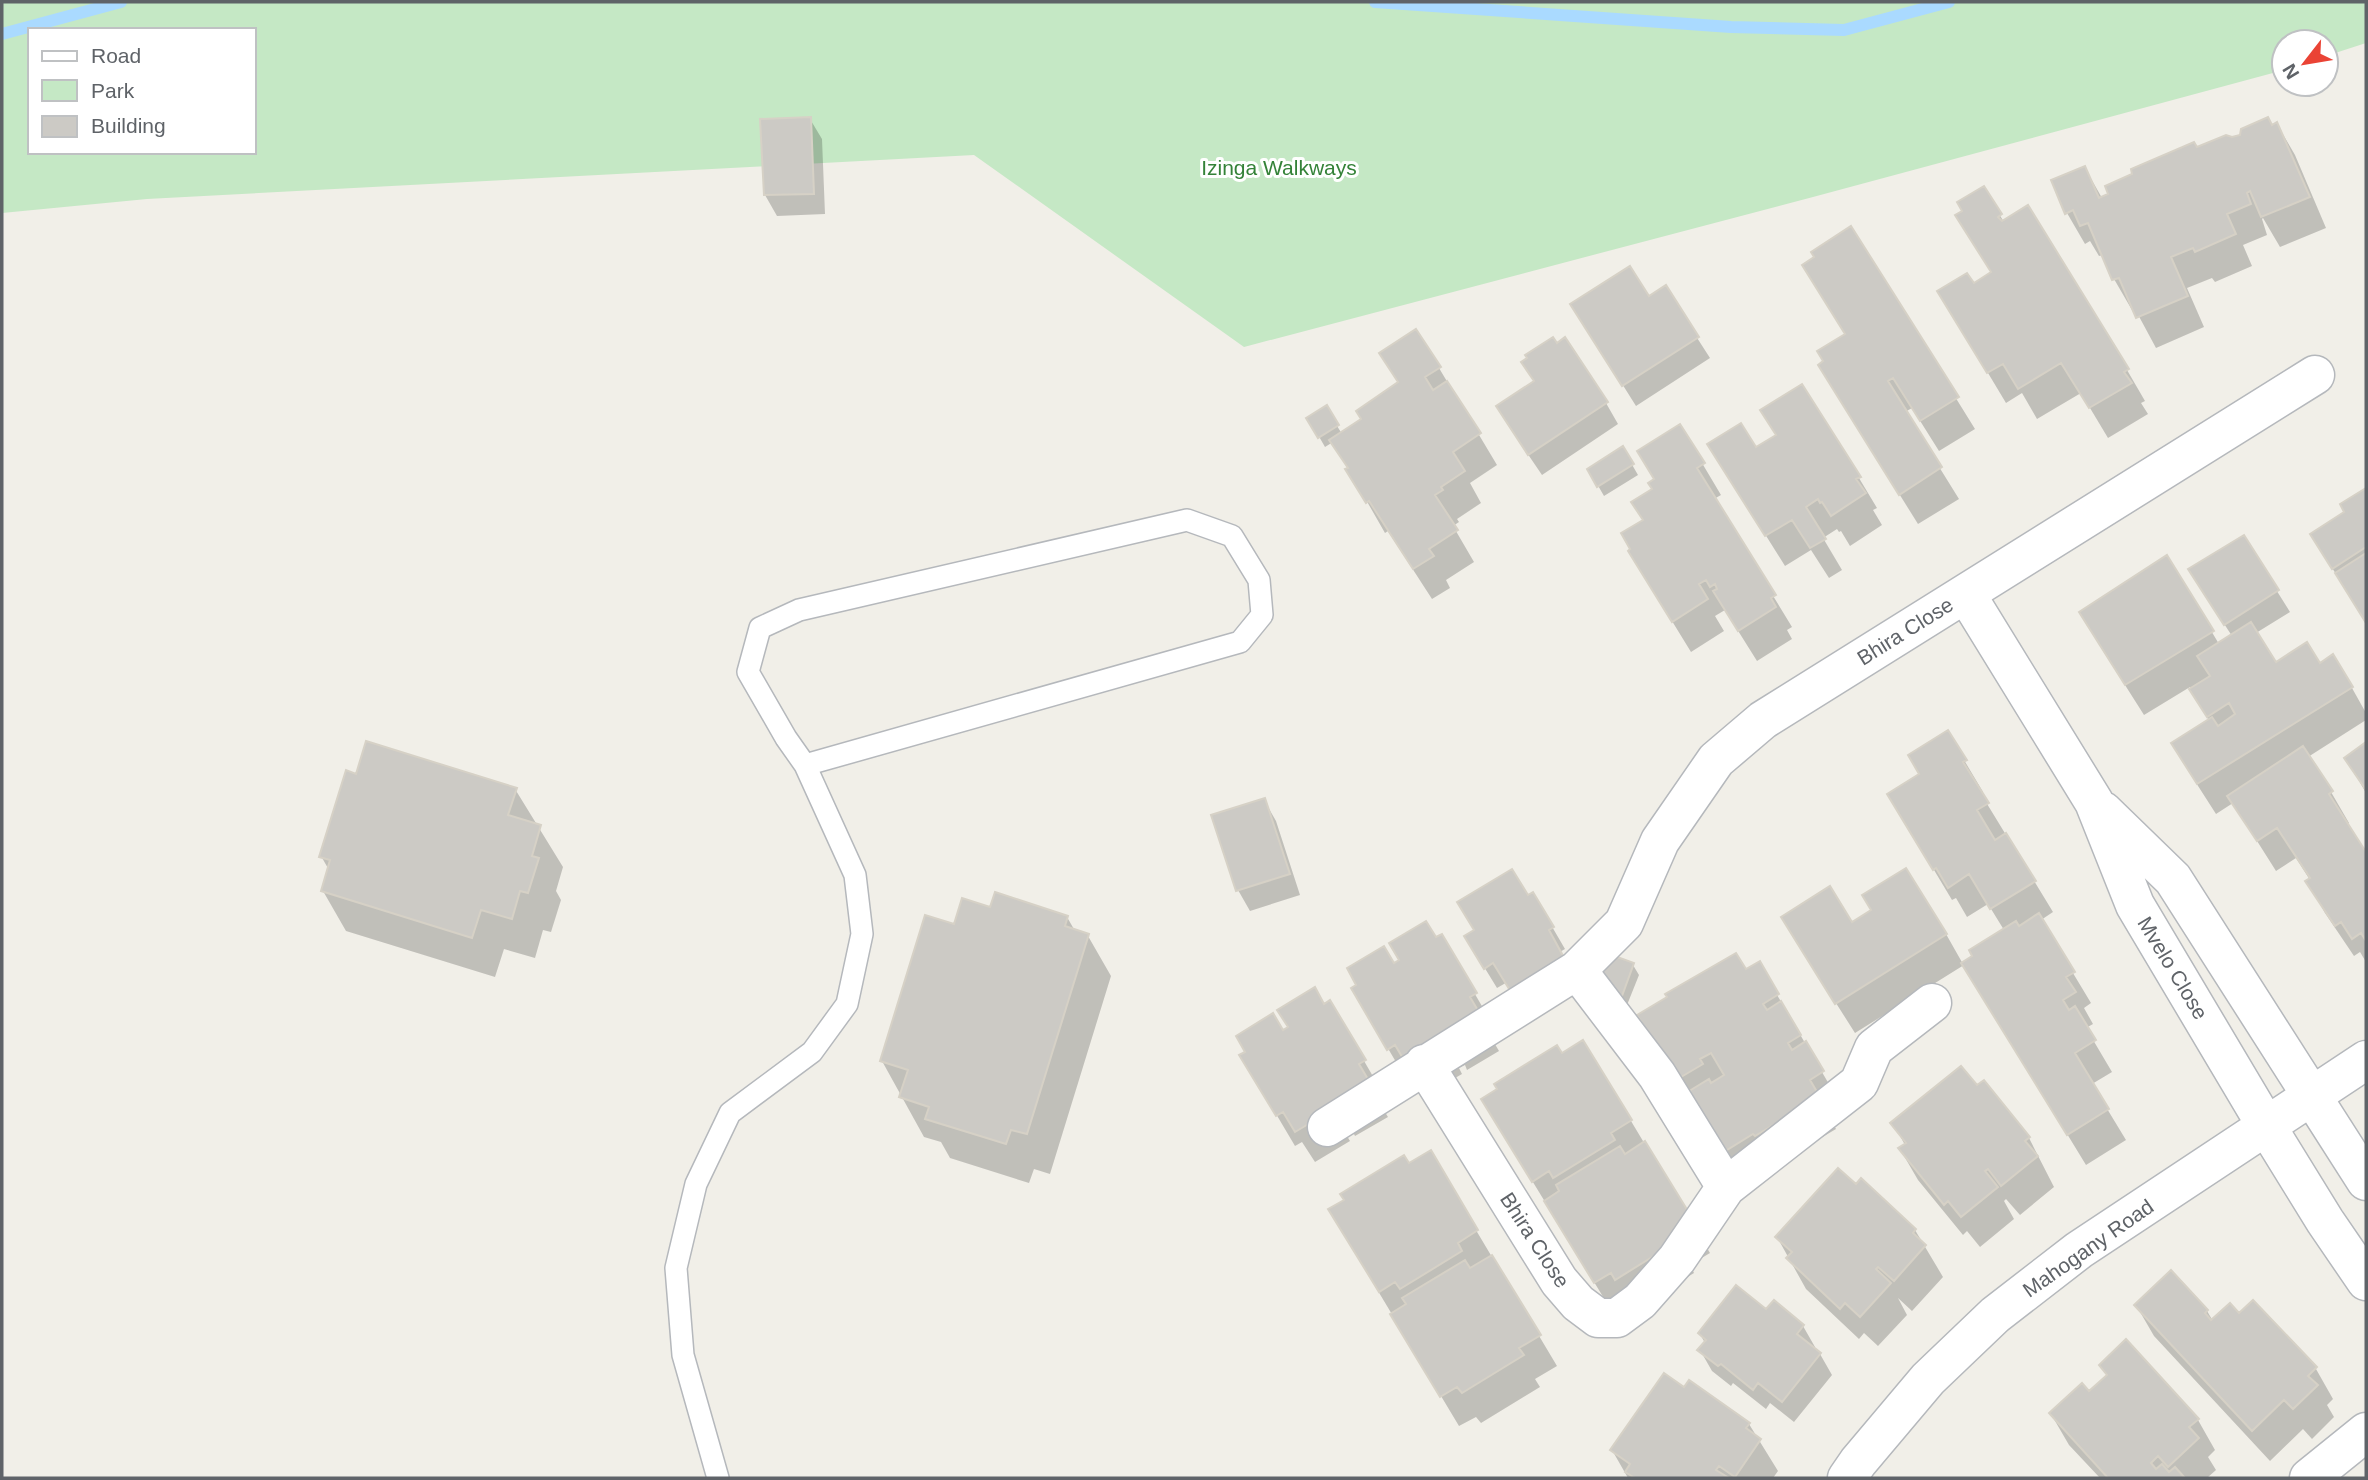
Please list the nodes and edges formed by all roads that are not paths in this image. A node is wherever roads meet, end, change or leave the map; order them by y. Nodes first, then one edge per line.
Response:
1 (2315, 375) dead end
2 (1966, 594) junction
3 (805, 765) junction
4 (2094, 802) junction
5 (1577, 970) junction
6 (1932, 1003) dead end
7 (2366, 1060) edge
8 (1424, 1064) junction
9 (2310, 1096) junction
10 (1327, 1127) dead end
11 (2267, 1127) junction
12 (2366, 1181) edge
13 (1726, 1186) junction
14 (2366, 1281) edge
15 (2366, 1432) edge
16 (718, 1478) edge
17 (1847, 1478) edge
18 (2309, 1478) edge

1 - 2 street, Bhira Close
2 - 4 street, Mvelo Close
2 - 5 street, Bhira Close
3 - 3 lane
3 - 16 lane
4 - 9 street, Mvelo Close
4 - 11 street, Mvelo Close
5 - 8 street, Bhira Close
5 - 13 street
6 - 13 street, Bhira Close
7 - 9 street, Mahogany Road
8 - 10 street, Bhira Close
8 - 13 street, Bhira Close
9 - 11 street, Mahogany Road
9 - 12 street, Mvelo Close
11 - 14 street, Mvelo Close
11 - 17 street, Mahogany Road
15 - 18 street

